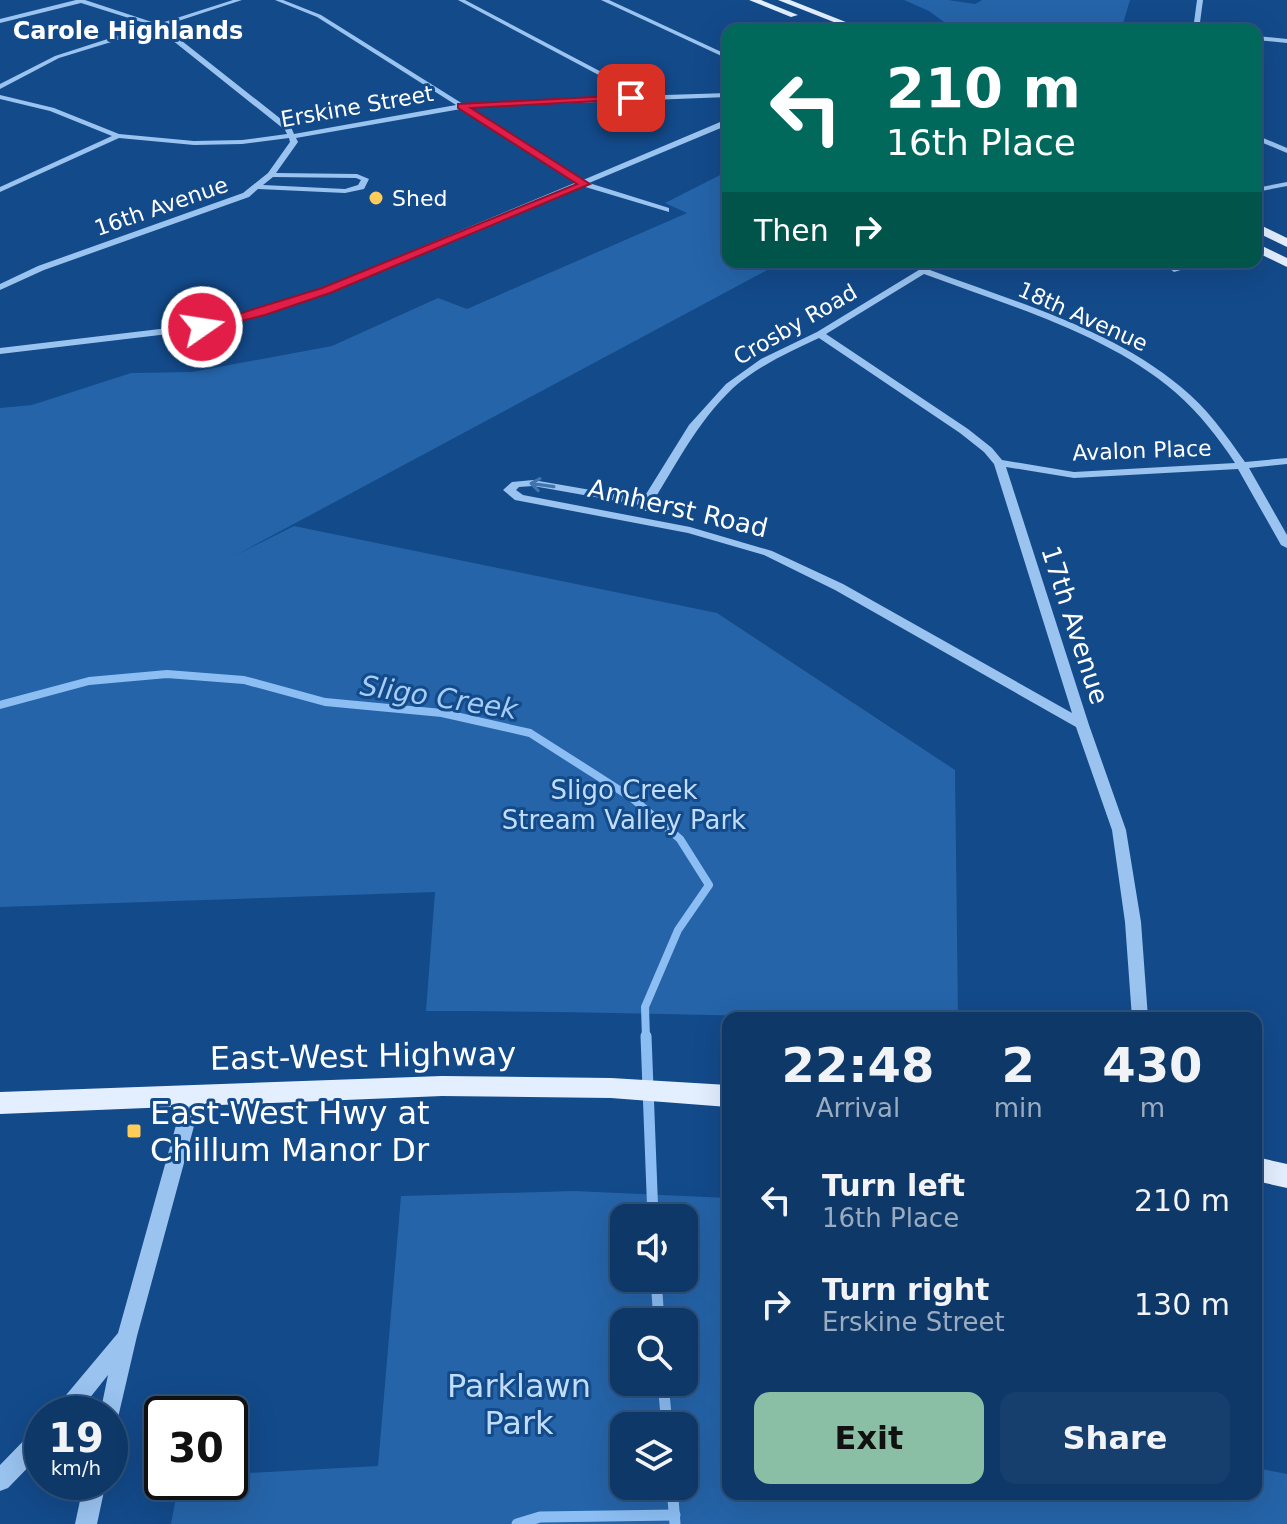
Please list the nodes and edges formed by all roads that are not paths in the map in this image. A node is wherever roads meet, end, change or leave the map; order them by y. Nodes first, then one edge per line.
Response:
1 (80, 0) edge
2 (239, 0) edge
3 (278, 0) edge
4 (461, 0) edge
5 (604, 0) edge
6 (753, 0) edge
7 (782, 0) edge
8 (1200, 0) edge
9 (0, 21) edge
10 (816, 24) edge
11 (846, 24) edge
12 (1197, 24) edge
13 (159, 26) junction
14 (1262, 39) edge
15 (1287, 41) edge
16 (722, 54) edge
17 (0, 87) edge
18 (722, 95) edge
19 (0, 97) edge
20 (631, 98) junction
21 (461, 106) junction
22 (722, 125) edge
23 (118, 136) junction
24 (293, 136) junction
25 (1262, 140) edge
26 (1287, 151) edge
27 (271, 175) junction
28 (585, 184) junction
29 (1287, 184) edge
30 (258, 187) junction
31 (1262, 189) edge
32 (0, 190) edge
33 (666, 210) dead end
34 (1262, 230) edge
35 (1287, 243) edge
36 (1262, 251) edge
37 (1287, 263) edge
38 (929, 268) edge
39 (1178, 268) edge
40 (1174, 269) dead end
41 (924, 271) junction
42 (0, 287) edge
43 (820, 334) junction
44 (0, 351) edge
45 (1287, 461) edge
46 (999, 463) junction
47 (1241, 464) junction
48 (646, 503) junction
49 (636, 519) junction
50 (1287, 545) edge
51 (1082, 725) junction
52 (1140, 1012) edge
53 (194, 1093) junction
54 (715, 1095) edge
55 (0, 1103) edge
56 (1262, 1170) edge
57 (1287, 1176) edge
58 (127, 1336) junction
59 (78, 1396) edge
60 (114, 1396) edge
61 (24, 1456) edge
62 (0, 1480) edge
63 (91, 1500) edge
64 (86, 1524) edge

1 - 9 street
1 - 13 street
2 - 13 street
3 - 21 street
4 - 20 street
5 - 16 street
6 - 10 main road
7 - 11 main road
8 - 12 street
13 - 17 street
13 - 24 street
14 - 15 street
18 - 20 street, Erskine Street
19 - 23 street, Erskine Street
20 - 21 street, Erskine Street
21 - 24 street, Erskine Street
21 - 28 street
22 - 28 street
23 - 24 street, Erskine Street
23 - 32 street
24 - 27 street, 16th Avenue
25 - 26 street
27 - 30 street, 16th Avenue
27 - 30 street
28 - 33 street
28 - 44 street
29 - 31 street
30 - 42 street, 16th Avenue
34 - 35 main road
36 - 37 main road
38 - 41 street, Crosby Road
39 - 40 street
41 - 43 street, Crosby Road
41 - 47 street, 18th Avenue
43 - 46 street, 17th Avenue
43 - 48 street, Crosby Road
45 - 47 street, Avalon Place
46 - 47 street, Avalon Place
46 - 51 street, 17th Avenue
47 - 50 street, 18th Avenue
48 - 49 street, Crosby Road
48 -> 49 street, Amherst Road
49 - 51 street, Amherst Road
51 - 52 street, 17th Avenue
53 - 54 main road, East-West Highway
53 - 55 main road, East-West Highway
53 - 58 street
56 - 57 main road
58 - 59 street
58 - 60 street
61 - 62 street
63 - 64 street

